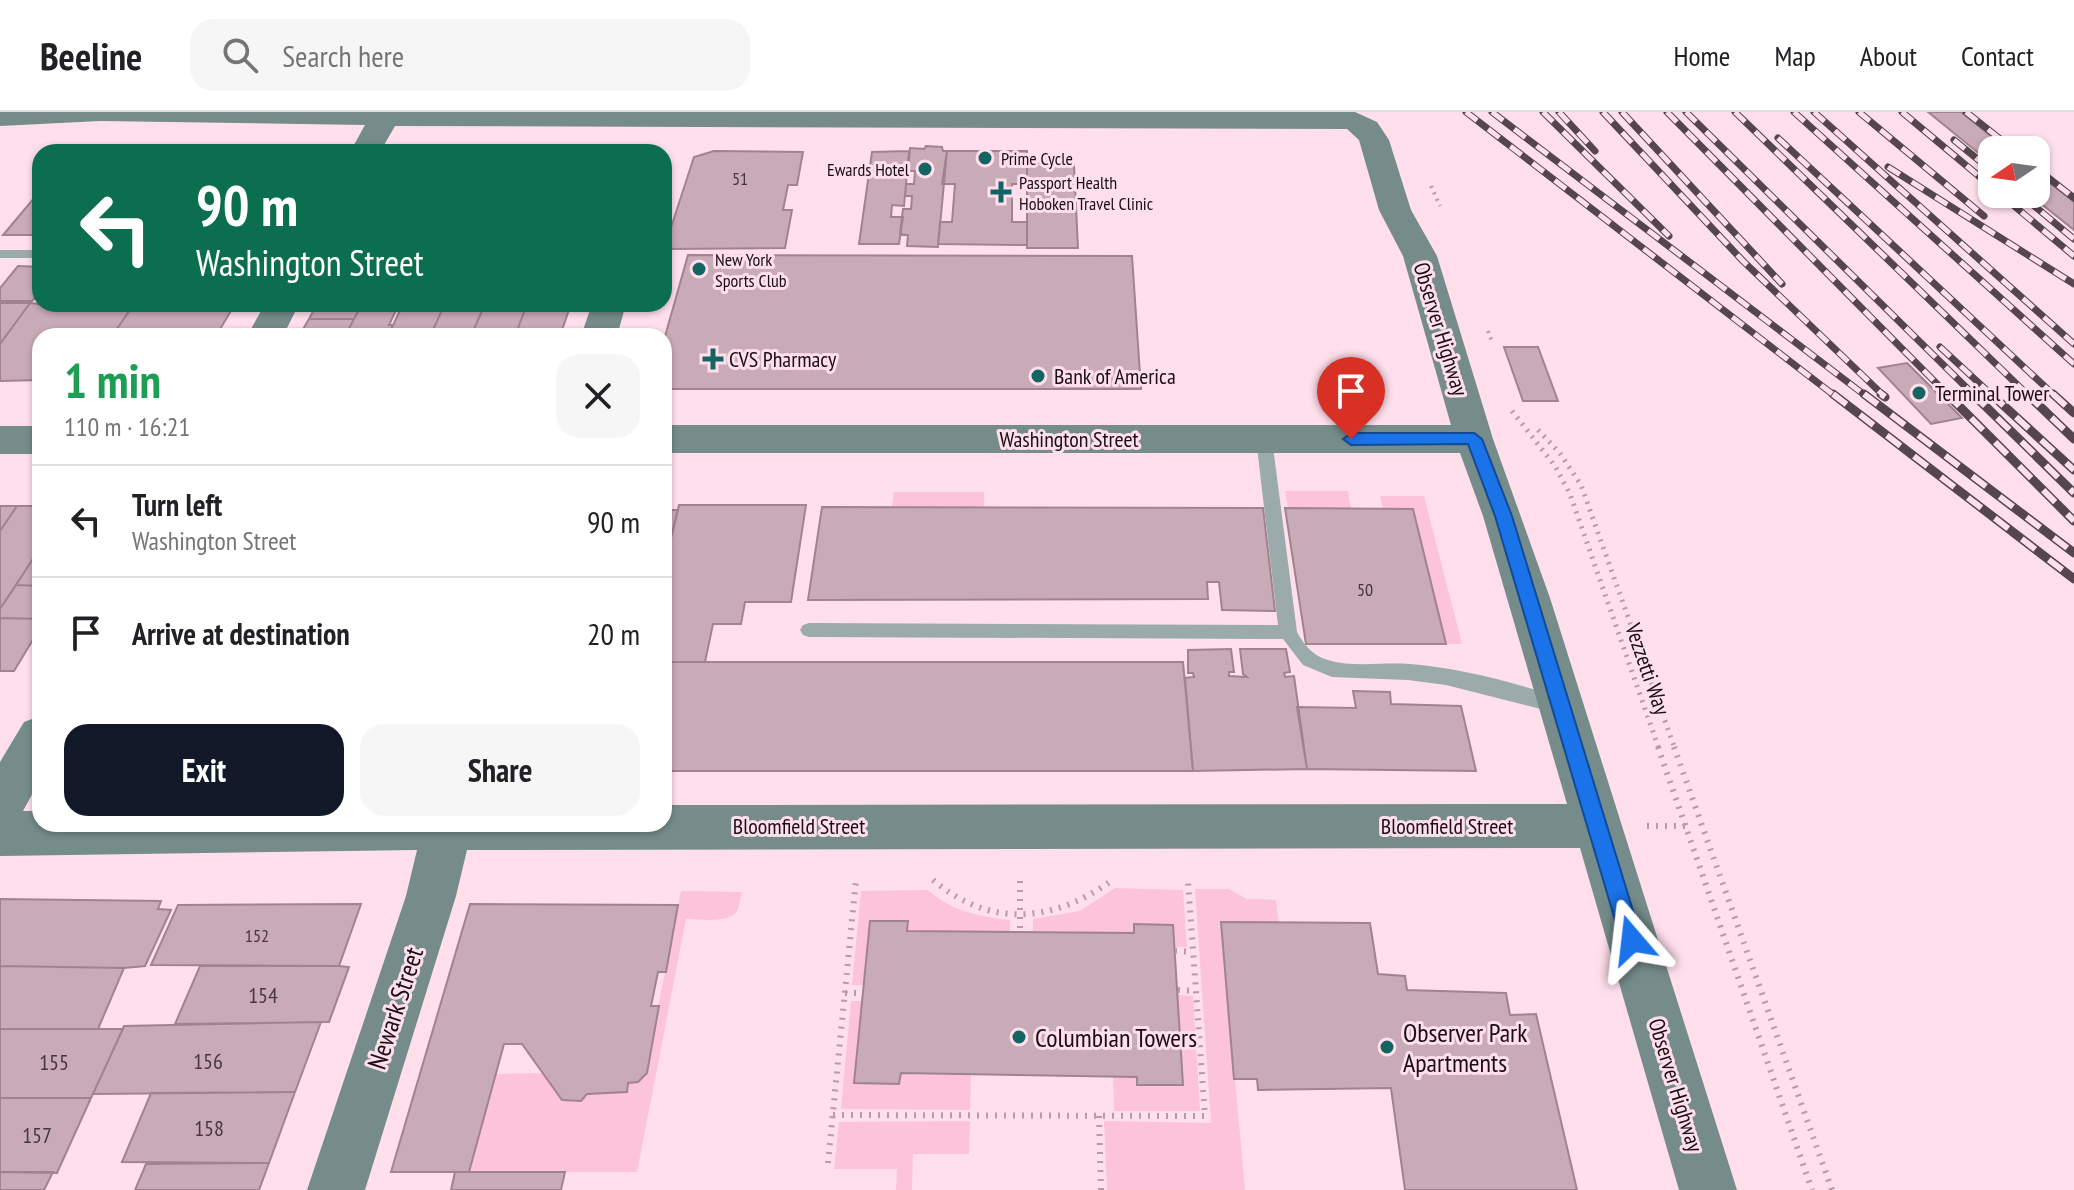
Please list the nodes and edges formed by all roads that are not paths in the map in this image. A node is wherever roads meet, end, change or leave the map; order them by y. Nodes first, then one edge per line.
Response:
1 (386, 114) edge
2 (1043, 114) edge
3 (1352, 115) edge
4 (675, 116) edge
5 (0, 117) edge
6 (369, 144) edge
7 (660, 144) edge
8 (0, 254) edge
9 (32, 254) edge
10 (672, 439) edge
11 (1264, 439) junction
12 (1474, 439) junction
13 (0, 440) edge
14 (32, 440) edge
15 (809, 630) dead end
16 (1288, 632) junction
17 (1562, 706) junction
18 (32, 750) edge
19 (0, 806) edge
20 (672, 826) edge
21 (1597, 826) junction
22 (112, 832) edge
23 (446, 832) edge
24 (0, 834) edge
25 (336, 1190) edge
26 (1708, 1190) edge

1 - 4 street
1 - 5 street
1 - 6 street
2 - 3 street
2 - 4 street
3 - 12 street, Observer Highway
4 - 7 street
8 - 9 lane
10 - 11 street, Washington Street
11 - 12 street, Washington Street
11 - 16 lane
12 - 17 street, Observer Highway
13 - 14 street
15 - 16 lane
16 - 17 lane
17 - 21 street, Observer Highway
18 - 19 street
20 - 21 street, Bloomfield Street
21 - 26 street, Observer Highway
22 - 24 street, Bloomfield Street
23 - 25 street, Newark Street

